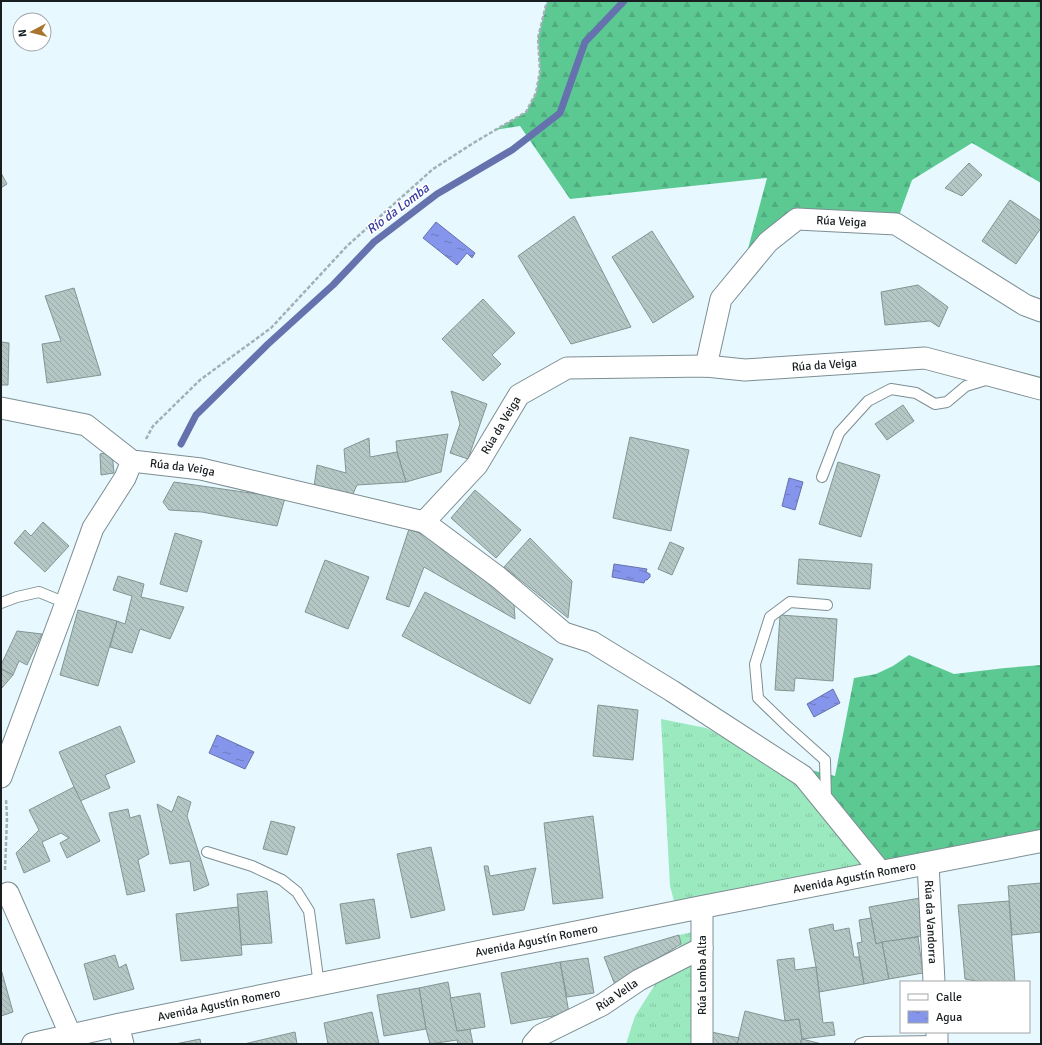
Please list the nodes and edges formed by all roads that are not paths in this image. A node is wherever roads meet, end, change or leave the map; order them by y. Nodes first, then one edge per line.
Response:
1 (1041, 311) edge
2 (706, 366) junction
3 (997, 376) junction
4 (1041, 389) edge
5 (1, 408) edge
6 (132, 461) junction
7 (822, 477) dead end
8 (424, 522) junction
9 (66, 603) junction
10 (1, 604) edge
11 (827, 605) dead end
12 (3, 787) edge
13 (826, 804) junction
14 (1041, 841) edge
15 (208, 852) dead end
16 (928, 863) junction
17 (881, 872) junction
18 (8, 893) road end
19 (702, 907) junction
20 (702, 948) junction
21 (934, 981) edge
22 (320, 984) junction
23 (121, 1035) edge
24 (71, 1036) junction
25 (937, 1039) edge
26 (33, 1044) edge
27 (534, 1044) edge
28 (702, 1044) edge
29 (860, 1044) edge

1 - 2 street, Rúa Veiga
2 - 3 street, Rúa da Veiga
2 - 8 street, Rúa da Veiga
3 - 4 street, Rúa da Veiga
3 - 7 lane
5 - 6 street
6 - 8 street, Rúa da Veiga
6 - 9 street
8 - 13 street
9 - 10 lane
9 - 12 street
11 - 13 lane
13 - 17 street
14 - 16 street, Avenida Agustín Romero
15 - 22 lane
16 - 17 street, Avenida Agustín Romero
16 - 21 street, Rúa da Vandorra
17 - 19 street, Avenida Agustín Romero
18 - 24 street
19 - 20 street, Rúa Lomba Alta
19 - 22 street, Avenida Agustín Romero
20 - 27 street, Rúa Vella
20 - 28 street, Rúa Lomba Alta
22 - 23 street, Avenida Agustín Romero
23 - 24 street, Avenida Agustín Romero
24 - 26 street, Avenida Agustín Romero
25 - 29 lane

